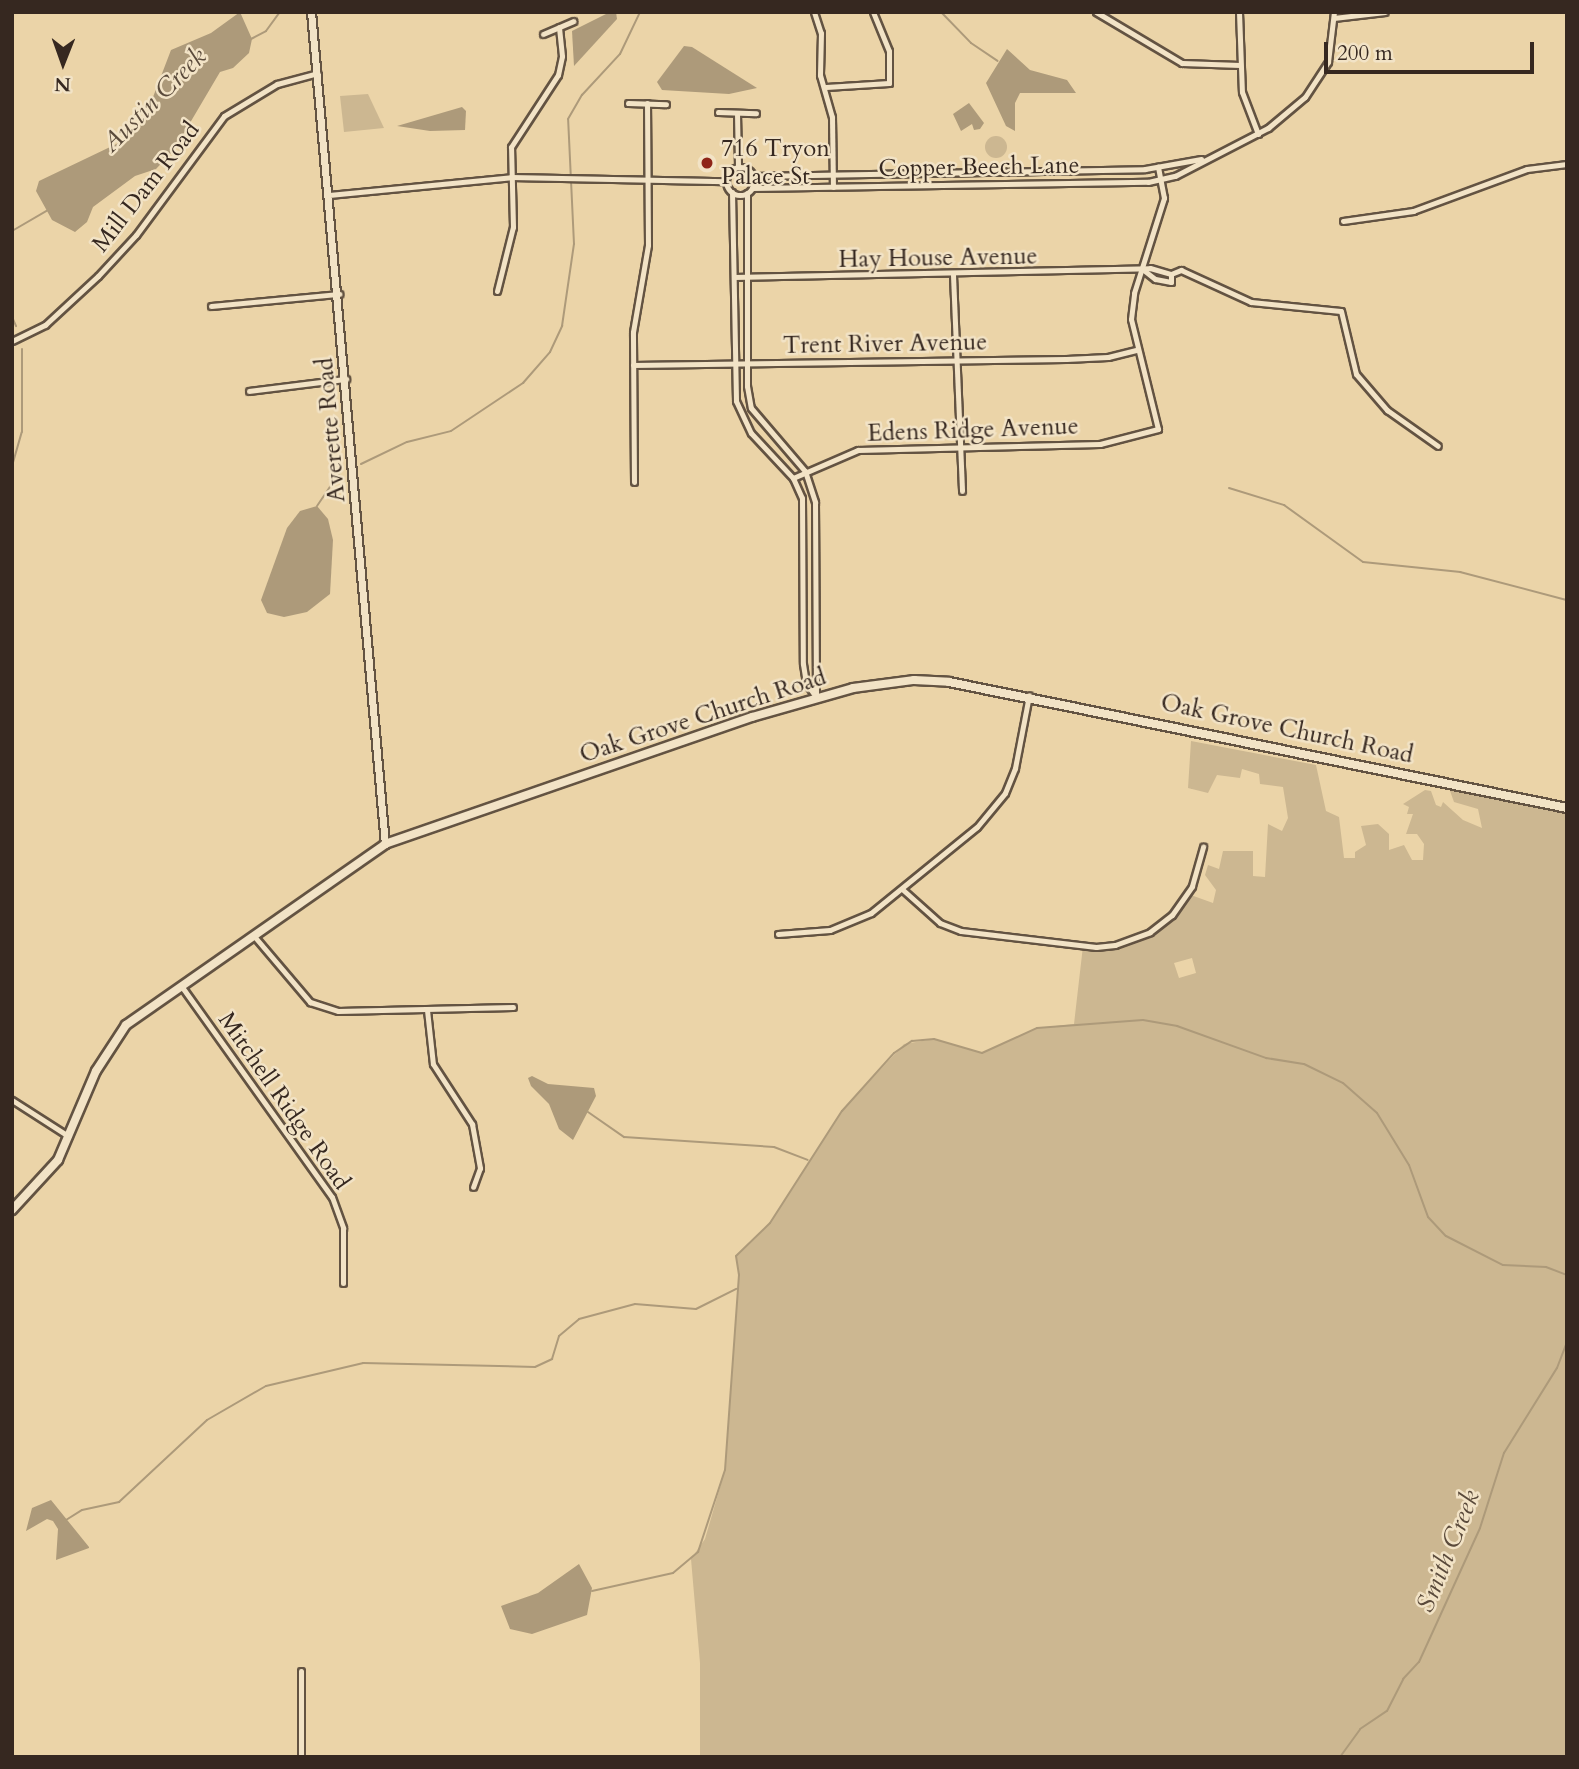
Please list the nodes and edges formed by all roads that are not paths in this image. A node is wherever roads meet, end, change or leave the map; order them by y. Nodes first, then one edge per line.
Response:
1 (311, 12) edge
2 (814, 12) edge
3 (873, 12) edge
4 (1096, 12) edge
5 (1239, 12) edge
6 (1385, 12) edge
7 (1334, 15) edge
8 (573, 20) dead end
9 (559, 27) junction
10 (543, 34) dead end
11 (1240, 65) junction
12 (318, 73) junction
13 (826, 87) junction
14 (628, 103) dead end
15 (647, 103) junction
16 (666, 104) dead end
17 (718, 112) dead end
18 (737, 113) junction
19 (756, 113) dead end
20 (1258, 134) junction
21 (1201, 159) junction
22 (1567, 164) edge
23 (738, 167) junction
24 (1157, 167) junction
25 (833, 175) junction
26 (754, 176) junction
27 (511, 177) junction
28 (647, 180) junction
29 (1160, 180) junction
30 (726, 181) junction
31 (833, 187) junction
32 (750, 190) junction
33 (732, 192) junction
34 (329, 195) junction
35 (1343, 221) dead end
36 (1142, 270) junction
37 (1171, 274) junction
38 (953, 275) junction
39 (734, 277) junction
40 (747, 278) junction
41 (497, 291) dead end
42 (339, 294) junction
43 (211, 306) dead end
44 (12, 341) edge
45 (1138, 350) junction
46 (956, 361) junction
47 (747, 364) junction
48 (633, 365) junction
49 (734, 365) junction
50 (346, 379) junction
51 (249, 391) dead end
52 (961, 446) junction
53 (1438, 446) dead end
54 (804, 471) junction
55 (793, 478) junction
56 (634, 482) dead end
57 (962, 491) dead end
58 (803, 590) junction
59 (816, 590) junction
60 (1029, 695) junction
61 (816, 697) junction
62 (1567, 808) edge
63 (385, 844) junction
64 (1203, 847) dead end
65 (902, 889) junction
66 (778, 934) dead end
67 (254, 936) junction
68 (182, 987) junction
69 (513, 1007) dead end
70 (427, 1010) junction
71 (12, 1100) edge
72 (68, 1136) junction
73 (473, 1187) dead end
74 (12, 1210) edge
75 (343, 1283) dead end
76 (301, 1671) dead end
77 (301, 1757) edge

1 - 12 street, Averette Road
2 - 13 street
3 - 13 street
4 - 11 street
5 - 11 street
6 - 7 street
7 - 20 street, Copper Beech Lane
8 - 9 street
9 - 10 street
9 - 27 street
11 - 20 street
12 - 34 street, Averette Road
12 - 44 street, Mill Dam Road
13 - 25 street
14 - 15 street
15 - 16 street
15 - 28 street
17 - 18 street
18 - 19 street
18 - 23 street
20 - 21 street, Copper Beech Lane
21 - 24 street, Copper Beech Lane
21 - 29 street, Copper Beech Lane
22 - 35 street
23 - 26 street
23 - 30 street
24 - 25 street, Copper Beech Lane
24 - 29 street
25 - 26 street, Copper Beech Lane
25 - 31 street
26 - 32 street
27 - 28 street
27 - 34 street
27 - 41 street
28 - 30 street
28 - 48 street
29 - 31 street, Copper Beech Lane
29 - 36 street
30 - 33 street
31 - 32 street, Copper Beech Lane
32 - 33 street, Copper Beech Lane
32 - 40 street
33 - 39 street
34 - 42 street, Averette Road
36 - 37 street, Hay House Avenue
36 - 37 street, Hay House Avenue
36 - 38 street, Hay House Avenue
36 - 45 street
37 - 53 street
38 - 40 street, Hay House Avenue
38 - 46 street
39 - 40 street, Hay House Avenue
39 - 49 street
40 - 47 street
42 - 43 street
42 - 50 street, Averette Road
45 - 46 street, Trent River Avenue
45 - 52 street, Edens Ridge Avenue
46 - 47 street, Trent River Avenue
46 - 52 street
47 - 49 street, Trent River Avenue
47 - 54 street
48 - 49 street, Trent River Avenue
48 - 56 street
49 - 55 street
50 - 51 street
50 - 63 street, Averette Road
52 - 54 street, Edens Ridge Avenue
52 - 57 street
54 - 55 street, Edens Ridge Avenue
54 - 59 street
55 - 58 street
58 - 59 street
58 - 61 street
59 - 61 street
60 - 61 main road, Oak Grove Church Road
60 - 62 main road, Oak Grove Church Road
60 - 65 street
61 - 63 main road, Oak Grove Church Road
63 - 67 main road, Oak Grove Church Road
64 - 65 street
65 - 66 street
67 - 68 main road, Oak Grove Church Road
67 - 70 street
68 - 72 main road, Oak Grove Church Road
68 - 75 street, Mitchell Ridge Road
69 - 70 street
70 - 73 street
71 - 72 street
72 - 74 main road, Oak Grove Church Road
76 - 77 street

